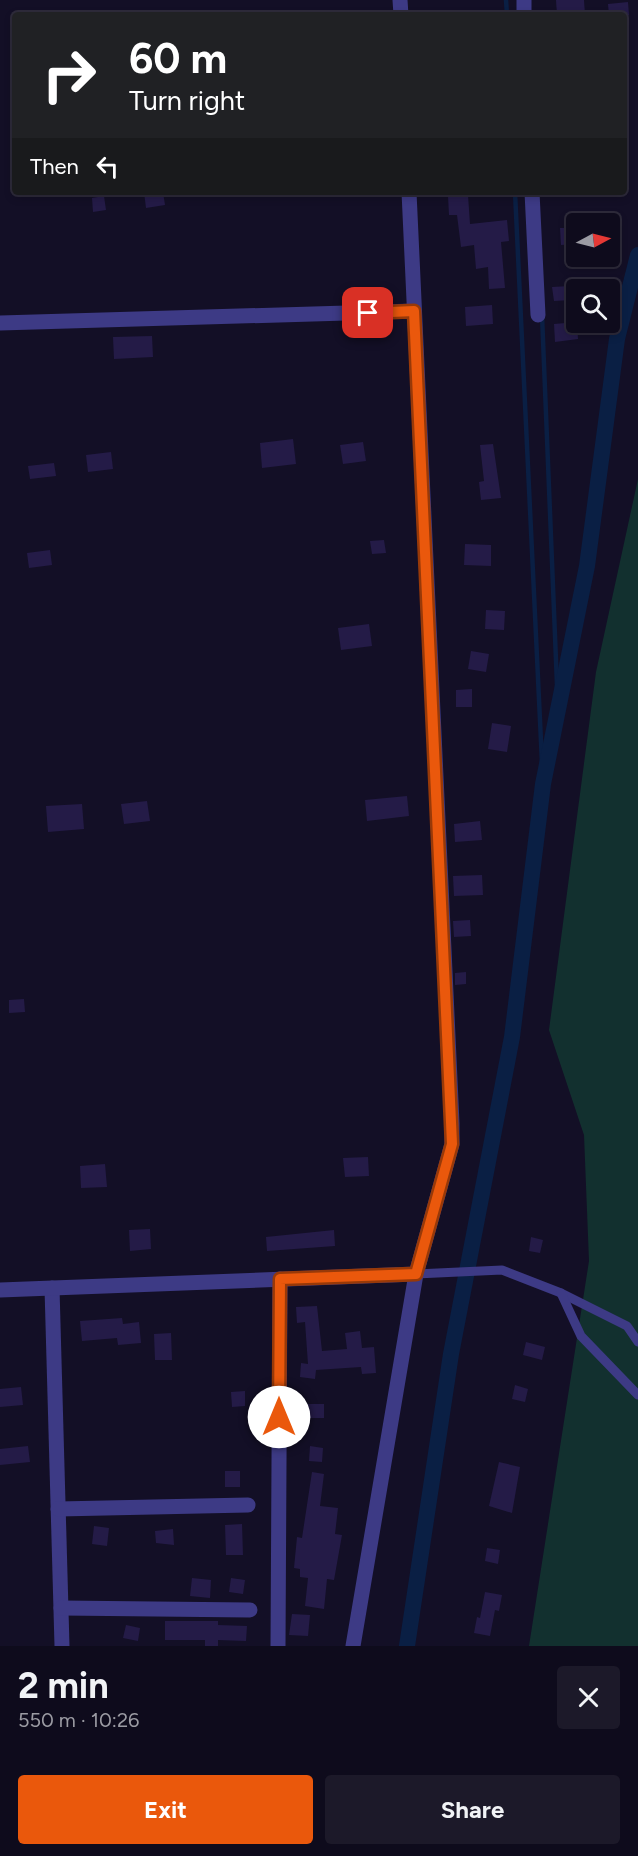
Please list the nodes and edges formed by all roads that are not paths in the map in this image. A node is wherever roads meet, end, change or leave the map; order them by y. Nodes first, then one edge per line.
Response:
1 (409, 195) edge
2 (532, 195) edge
3 (414, 311) junction
4 (538, 315) dead end
5 (0, 323) edge
6 (424, 1273) junction
7 (280, 1279) junction
8 (52, 1288) junction
9 (0, 1290) edge
10 (561, 1293) junction
11 (638, 1342) edge
12 (638, 1395) edge
13 (248, 1505) dead end
14 (58, 1509) junction
15 (61, 1608) junction
16 (250, 1610) dead end
17 (62, 1646) edge
18 (278, 1646) edge
19 (353, 1646) edge

1 - 3 street
2 - 4 street
3 - 5 street
3 - 6 street
6 - 7 street
6 - 10 lane
6 - 19 street
7 - 8 street
7 - 18 street
8 - 9 street
8 - 14 street
10 - 11 lane
10 - 12 lane
13 - 14 street
14 - 15 street
15 - 16 street
15 - 17 street

